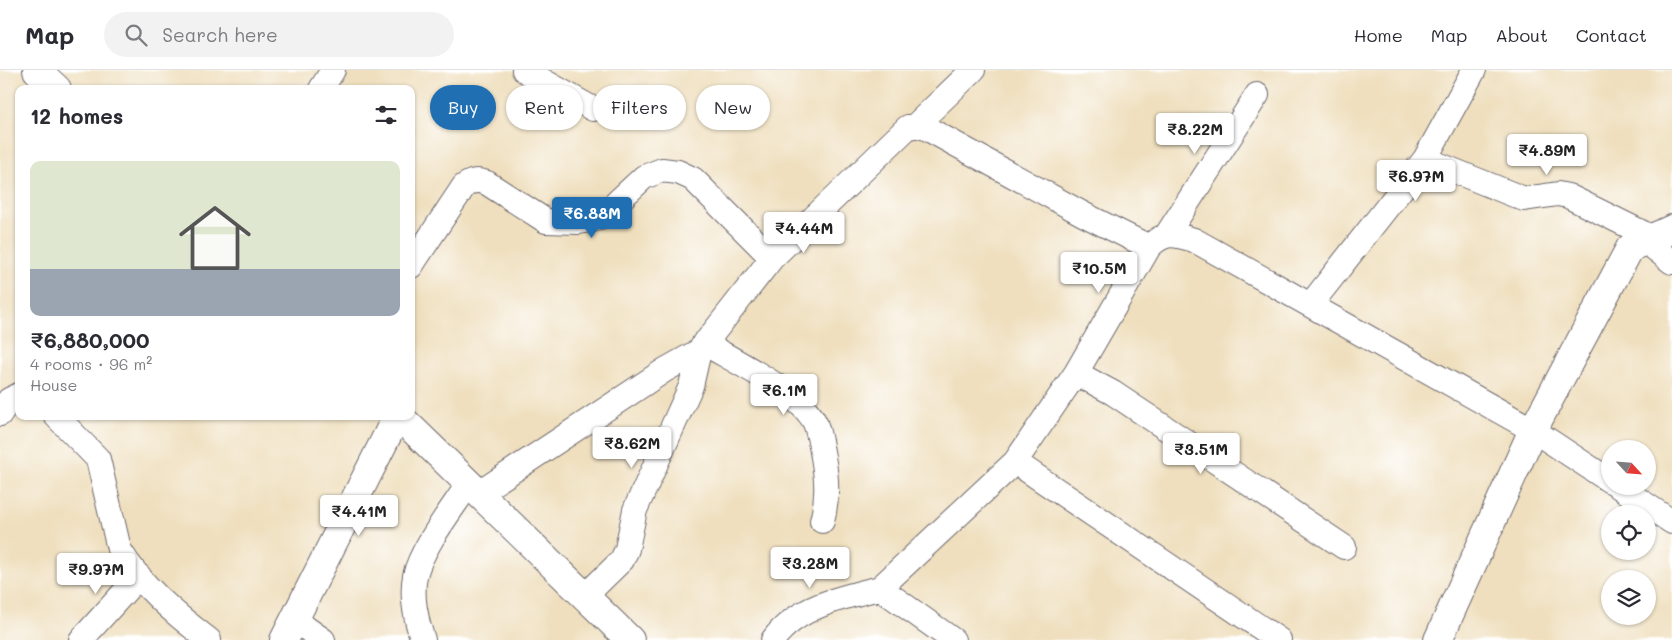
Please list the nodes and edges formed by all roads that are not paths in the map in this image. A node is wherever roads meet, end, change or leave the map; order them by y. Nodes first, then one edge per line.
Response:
1 (333, 70) edge
2 (524, 70) edge
3 (973, 70) edge
4 (1474, 70) edge
5 (324, 85) edge
6 (1257, 95) dead end
7 (593, 109) dead end
8 (916, 125) junction
9 (1425, 159) junction
10 (1656, 235) edge
11 (1157, 241) junction
12 (772, 258) junction
13 (415, 260) edge
14 (1672, 262) edge
15 (1311, 304) junction
16 (701, 347) junction
17 (1076, 373) junction
18 (0, 384) edge
19 (15, 392) edge
20 (15, 396) edge
21 (0, 414) edge
22 (60, 420) edge
23 (396, 420) edge
24 (402, 420) edge
25 (1533, 430) junction
26 (1015, 462) junction
27 (1601, 475) edge
28 (474, 488) junction
29 (1632, 495) edge
30 (822, 521) dead end
31 (1672, 522) edge
32 (1344, 547) dead end
33 (139, 576) junction
34 (880, 588) junction
35 (584, 596) junction
36 (288, 630) edge
37 (81, 640) edge
38 (209, 640) edge
39 (323, 640) edge
40 (423, 640) edge
41 (630, 640) edge
42 (772, 640) edge
43 (953, 640) edge
44 (1279, 640) edge
45 (1438, 640) edge

1 - 5 street
2 - 7 street
3 - 8 street
4 - 9 street
6 - 11 street
8 - 11 street
8 - 12 street
9 - 10 street
9 - 15 street
10 - 14 street
10 - 25 street
11 - 15 street
11 - 17 street
12 - 13 street
12 - 16 street
15 - 25 street
16 - 28 street
16 - 30 street
16 - 35 street
17 - 26 street
17 - 32 street
18 - 19 street
20 - 21 street
22 - 33 street
23 - 36 street
24 - 28 street
25 - 27 street
25 - 45 street
26 - 34 street
26 - 44 street
28 - 35 street
28 - 40 street
29 - 31 street
33 - 37 street
33 - 38 street
34 - 42 street
34 - 43 street
35 - 41 street
36 - 39 street

